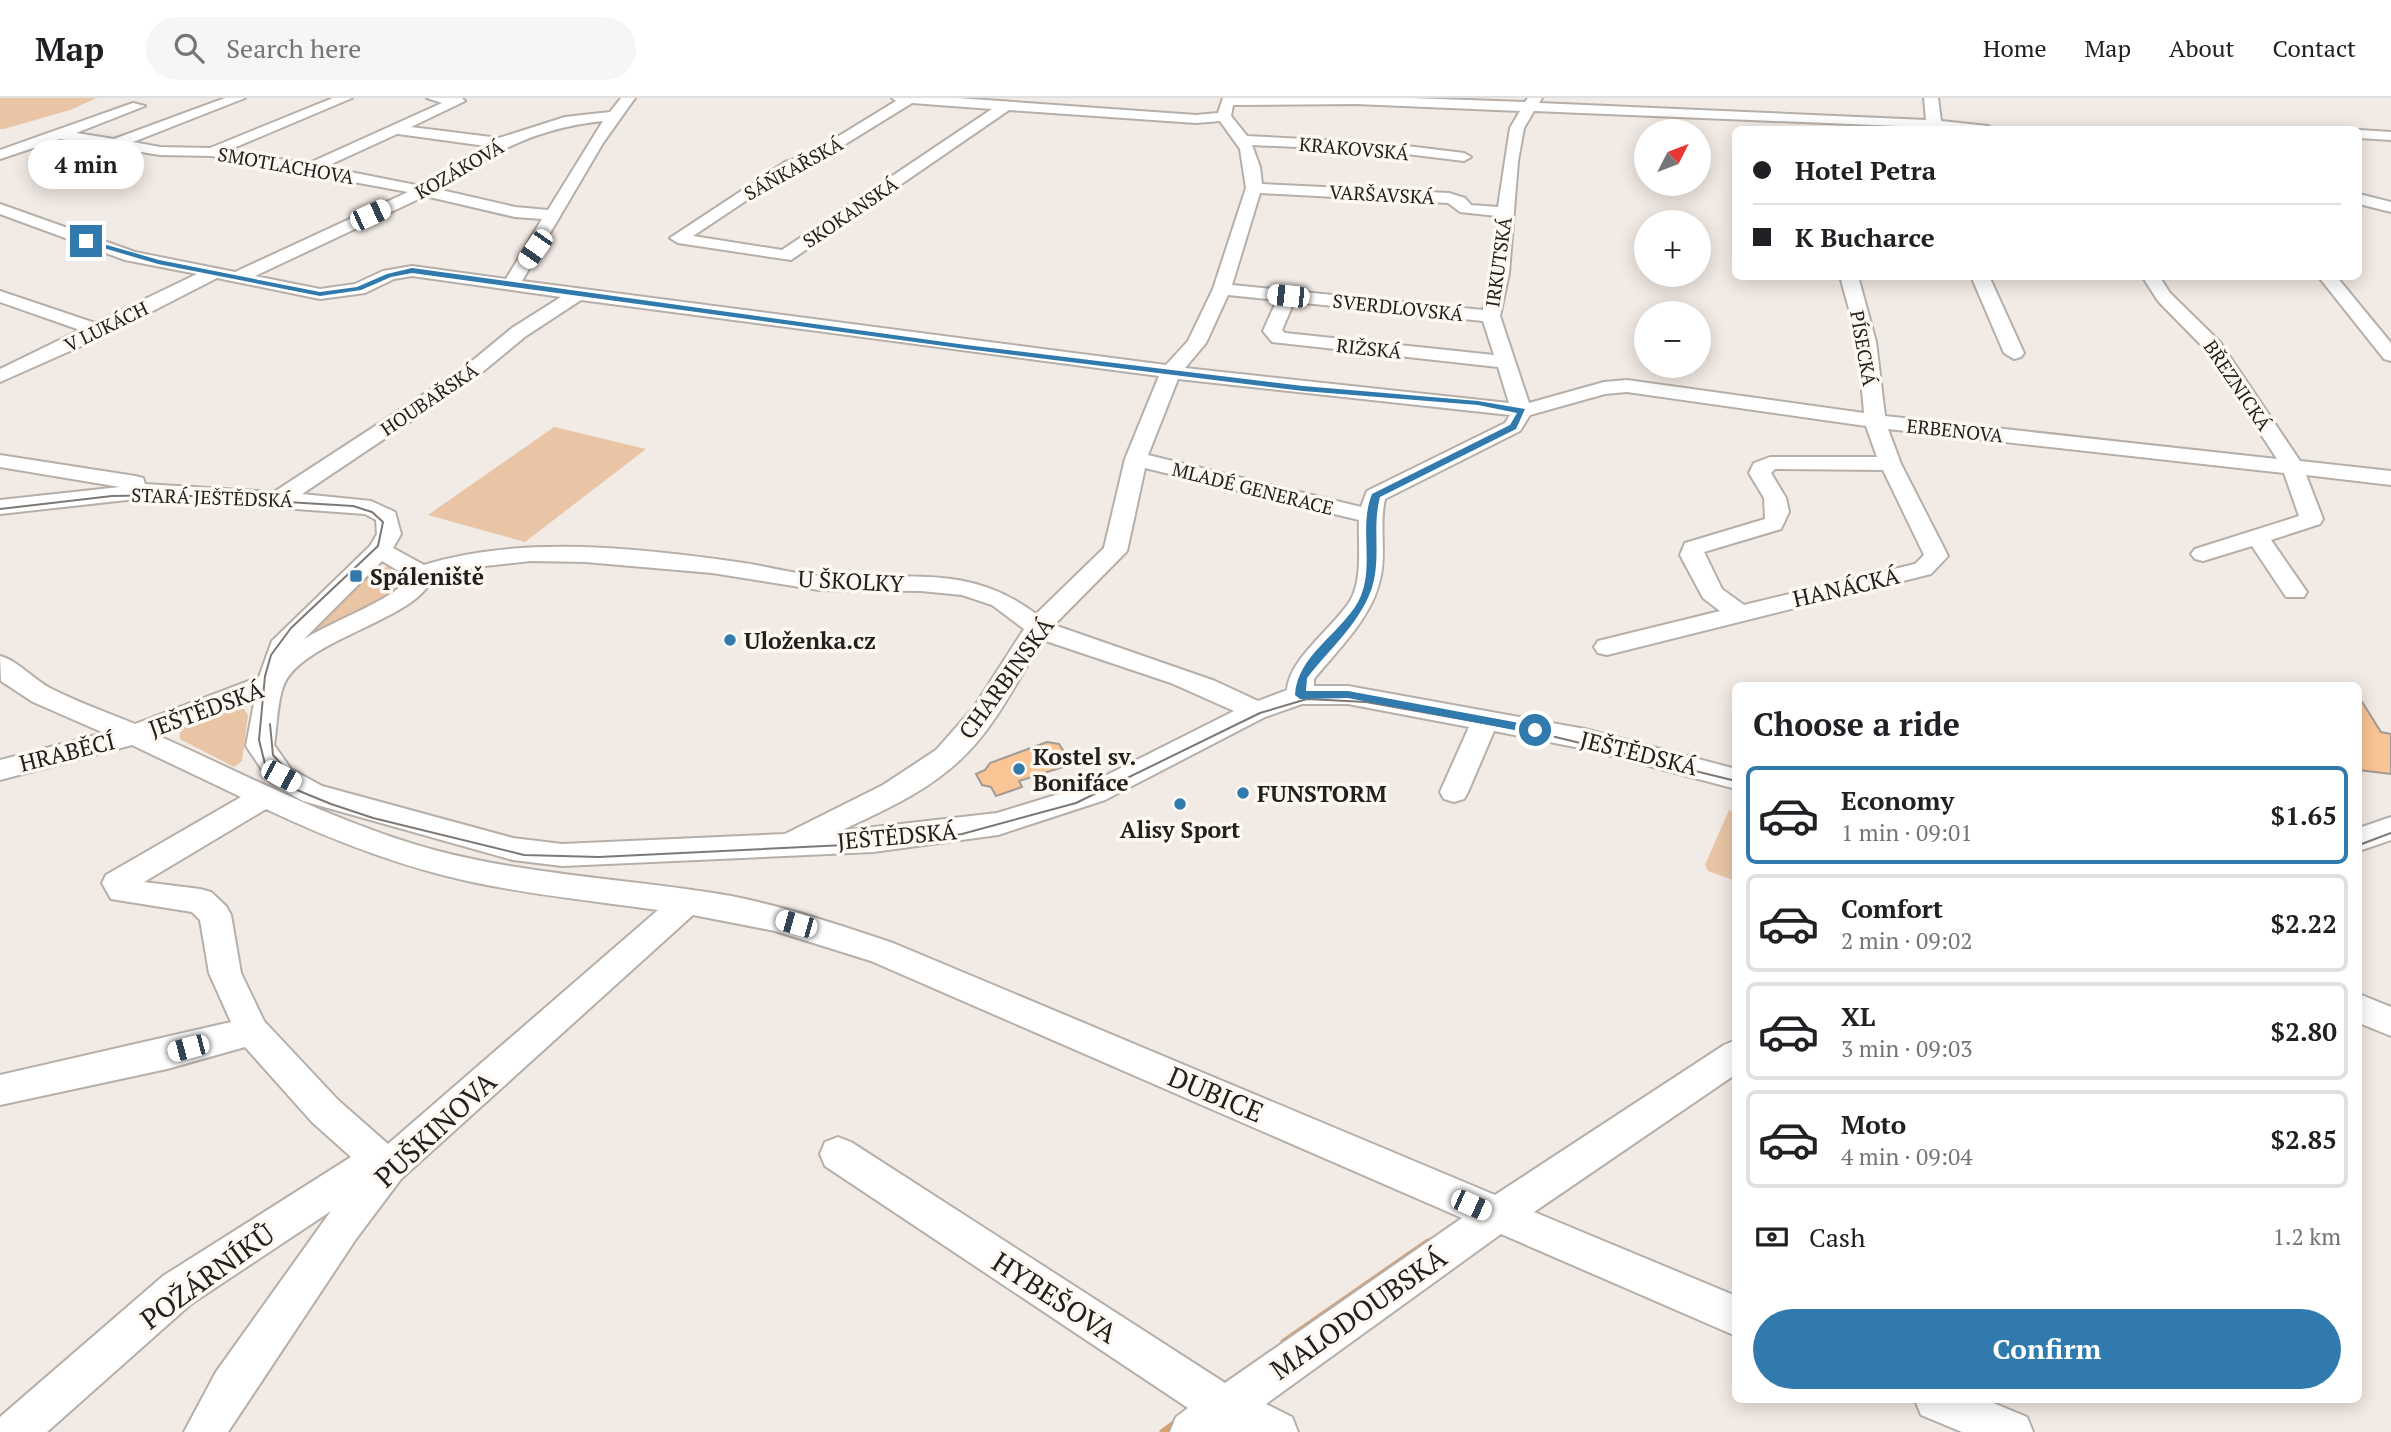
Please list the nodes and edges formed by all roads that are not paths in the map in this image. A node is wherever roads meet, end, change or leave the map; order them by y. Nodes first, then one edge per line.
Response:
1 (238, 98) edge
2 (345, 98) edge
3 (434, 98) edge
4 (628, 98) edge
5 (900, 98) edge
6 (1931, 98) edge
7 (909, 99) edge
8 (1532, 102) edge
9 (1853, 104) dead end
10 (1225, 105) edge
11 (138, 106) dead end
12 (1004, 107) junction
13 (612, 116) junction
14 (1809, 124) edge
15 (1934, 124) junction
16 (1866, 125) edge
17 (1952, 126) edge
18 (398, 130) junction
19 (2390, 130) edge
20 (57, 134) junction
21 (2362, 134) edge
22 (1245, 140) junction
23 (500, 143) junction
24 (114, 144) junction
25 (212, 152) junction
26 (0, 155) edge
27 (1464, 158) dead end
28 (310, 168) junction
29 (1254, 188) junction
30 (425, 190) junction
31 (2362, 200) edge
32 (2391, 207) edge
33 (0, 209) edge
34 (1505, 212) junction
35 (554, 215) junction
36 (678, 238) joint
37 (212, 274) junction
38 (236, 278) junction
39 (1850, 280) edge
40 (1982, 280) edge
41 (2153, 280) edge
42 (2329, 280) edge
43 (510, 285) junction
44 (1222, 289) junction
45 (576, 295) junction
46 (0, 296) edge
47 (1288, 296) junction
48 (1491, 316) junction
49 (99, 331) junction
50 (2014, 353) dead end
51 (2391, 355) edge
52 (1506, 362) junction
53 (1171, 372) junction
54 (0, 376) edge
55 (1522, 411) junction
56 (1875, 421) junction
57 (1136, 459) junction
58 (0, 461) edge
59 (1890, 464) junction
60 (2292, 466) junction
61 (2391, 478) edge
62 (145, 491) junction
63 (279, 499) junction
64 (0, 507) edge
65 (1370, 516) junction
66 (2257, 536) junction
67 (380, 550) junction
68 (2203, 554) dead end
69 (422, 574) junction
70 (2295, 593) dead end
71 (1738, 613) junction
72 (1038, 628) junction
73 (1607, 647) dead end
74 (3, 676) edge
75 (271, 681) junction
76 (1300, 695) junction
77 (1255, 711) junction
78 (1485, 720) junction
79 (134, 735) junction
80 (0, 770) edge
81 (1732, 778) edge
82 (1454, 792) dead end
83 (264, 797) junction
84 (2391, 828) edge
85 (2362, 839) edge
86 (787, 844) junction
87 (687, 902) junction
88 (2362, 1009) edge
89 (2391, 1022) edge
90 (252, 1031) junction
91 (1732, 1058) edge
92 (0, 1090) edge
93 (838, 1154) dead end
94 (383, 1164) junction
95 (1496, 1216) junction
96 (1732, 1314) edge
97 (1943, 1403) edge
98 (1228, 1405) junction
99 (15, 1432) edge
100 (205, 1432) edge
101 (1191, 1432) edge
102 (1277, 1432) edge
103 (2012, 1432) edge

1 - 24 street
2 - 25 street
3 - 18 street
4 - 13 street
5 - 7 street
6 - 15 street
7 - 12 street
7 - 36 street, SÁŇKAŘSKÁ
8 - 10 street
8 - 14 street
8 - 34 street, IRKUTSKÁ
9 - 16 street
10 - 12 street
10 - 22 street, CHARBINSKÁ
11 - 20 street
12 - 36 street, SKOKANSKÁ
13 - 23 street, KOZÁKOVÁ
13 - 35 street
14 - 16 street
15 - 16 street
15 - 17 street
18 - 23 street
18 - 28 street
19 - 21 street
20 - 24 street, SMOTLACHOVA
20 - 26 street
22 - 27 street, KRAKOVSKÁ
22 - 29 street, CHARBINSKÁ
23 - 30 street, KOZÁKOVÁ
24 - 25 street, SMOTLACHOVA
25 - 28 street, SMOTLACHOVA
28 - 30 street, SMOTLACHOVA
29 - 34 street, VARŠAVSKÁ
29 - 44 street, CHARBINSKÁ
30 - 35 street, SMOTLACHOVA
30 - 38 street, KOZÁKOVÁ
31 - 32 street
33 - 37 street
34 - 48 street, IRKUTSKÁ
35 - 43 street
37 - 38 street
37 - 49 street, V LUKÁCH
38 - 43 street
39 - 56 street, PÍSECKÁ
40 - 50 street
41 - 60 street, BŘEZNICKÁ
42 - 51 street
43 - 45 street
44 - 47 street, SVERDLOVSKÁ
44 - 53 street, CHARBINSKÁ
45 - 53 street
45 - 63 street, HOUBAŘSKÁ
46 - 49 street
47 - 48 street, SVERDLOVSKÁ
47 - 52 street, RIŽSKÁ
48 - 52 street, IRKUTSKÁ
49 - 54 street, V LUKÁCH
52 - 55 street, IRKUTSKÁ
53 - 55 street
53 - 57 street, CHARBINSKÁ
55 - 56 street, ERBENOVA
55 - 65 street
56 - 59 street, HANÁCKÁ
56 - 60 street, ERBENOVA
57 - 65 street, MLADÉ GENERACE
57 - 72 street, CHARBINSKÁ
58 - 62 street
59 - 71 street, HANÁCKÁ
59 - 71 street
60 - 61 street, ERBENOVA
60 - 66 street, BŘEZNICKÁ
62 - 63 street, STARÁ JEŠTĚDSKÁ
62 - 64 street, STARÁ JEŠTĚDSKÁ
63 - 67 street, STARÁ JEŠTĚDSKÁ
65 - 76 street
66 - 68 street
66 - 70 street
67 - 69 street
67 - 75 street
69 - 72 street, U ŠKOLKY
69 - 75 street
71 - 73 street, HANÁCKÁ
72 - 77 street, U ŠKOLKY
72 - 86 street, CHARBINSKÁ
74 - 79 street, JEŠTĚDSKÁ
75 - 79 street, JEŠTĚDSKÁ
75 - 86 street, JEŠTĚDSKÁ
76 - 77 street, JEŠTĚDSKÁ
76 - 78 street, JEŠTĚDSKÁ
77 - 86 street, JEŠTĚDSKÁ
78 - 81 street, JEŠTĚDSKÁ
78 - 82 street
79 - 80 street, HRABĚCÍ
79 - 83 street, JEŠTĚDSKÁ
83 - 87 street, JEŠTĚDSKÁ
83 - 90 street
84 - 85 street
87 - 94 street, PUŠKINOVA
87 - 95 street, DUBICE
88 - 89 street
90 - 92 street
90 - 94 street
91 - 95 street, MALODOUBSKÁ
93 - 98 street, HYBEŠOVA
94 - 99 street, POŽÁRNÍKŮ
94 - 100 street, PUŠKINOVA
95 - 96 street, DUBICE
95 - 98 street, MALODOUBSKÁ
97 - 103 street
98 - 101 street, MALODOUBSKÁ
98 - 102 street, HYBEŠOVA

